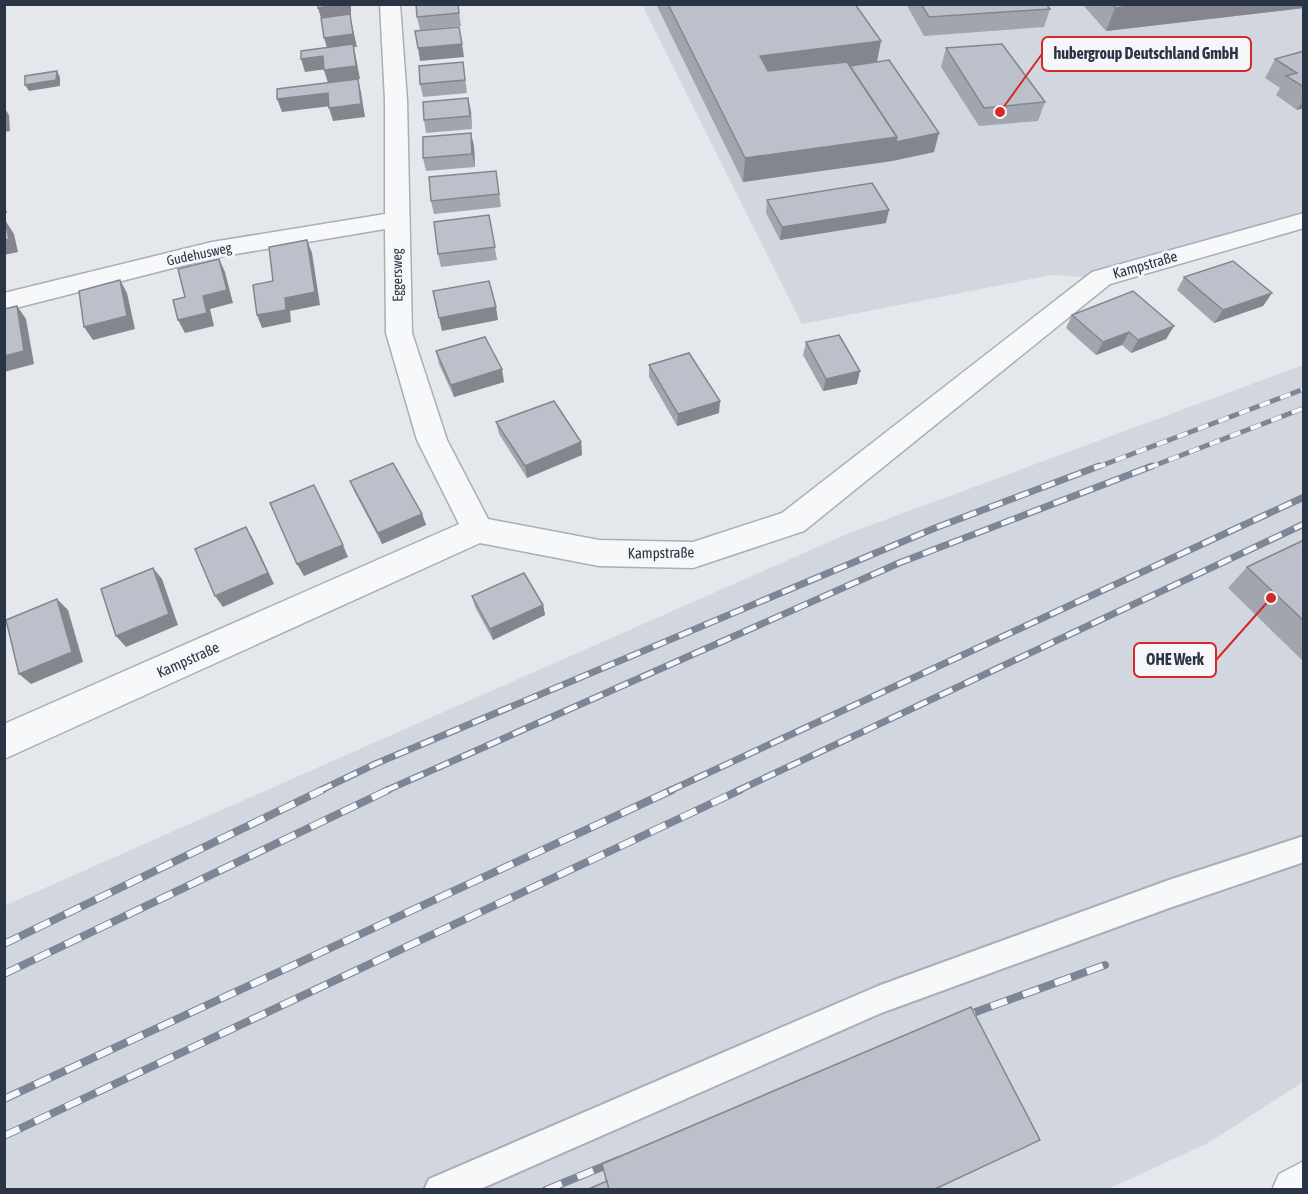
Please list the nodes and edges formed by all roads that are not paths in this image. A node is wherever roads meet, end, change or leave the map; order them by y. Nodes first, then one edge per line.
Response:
1 (390, 4) edge
2 (396, 220) junction
3 (1304, 220) edge
4 (4, 302) edge
5 (478, 530) junction
6 (4, 742) edge
7 (1304, 849) edge
8 (1304, 1185) edge
9 (440, 1190) edge
10 (1295, 1190) edge

1 - 2 street, Eggersweg
2 - 4 street, Gudehusweg
2 - 5 street, Eggersweg
3 - 5 street, Kampstraße
5 - 6 street, Kampstraße
7 - 9 lane
8 - 10 street

